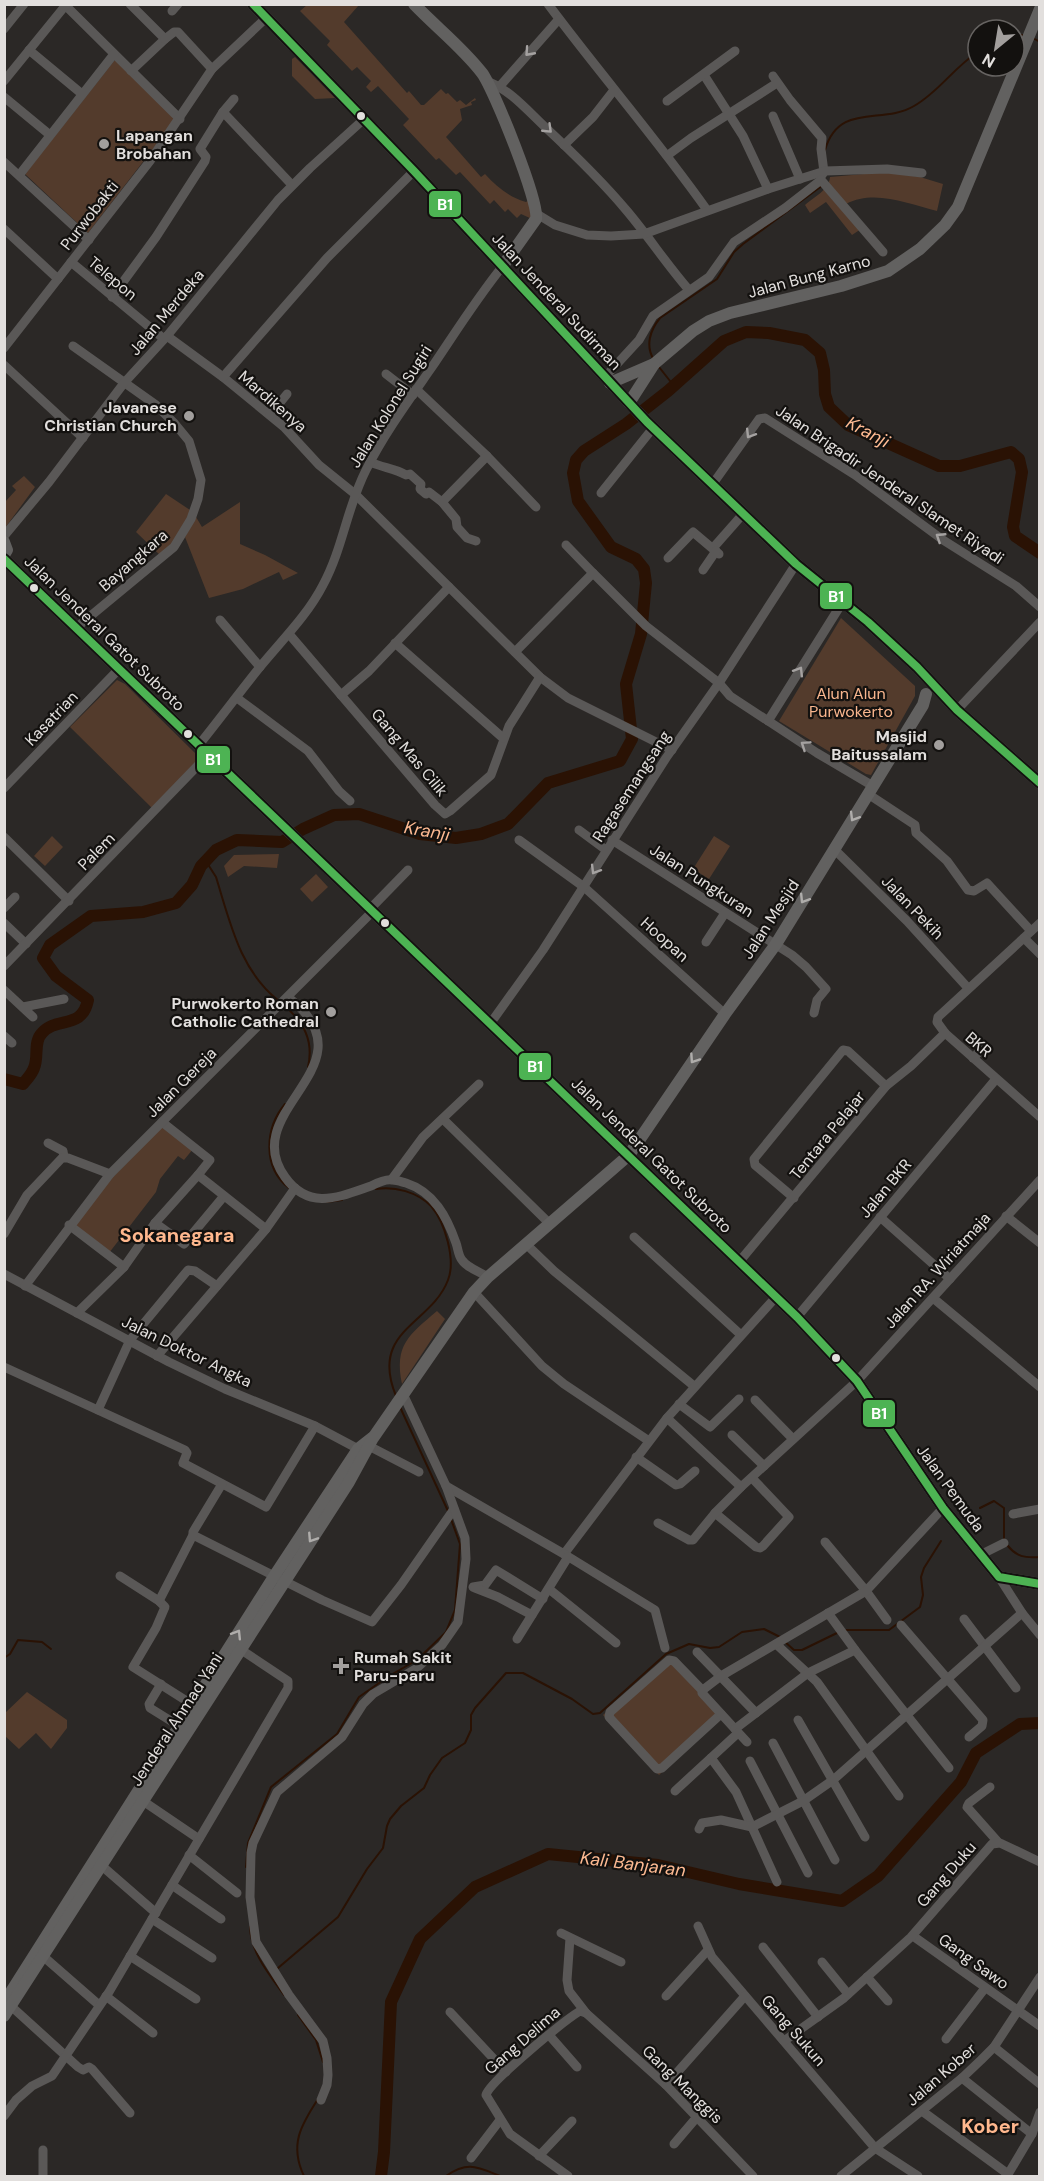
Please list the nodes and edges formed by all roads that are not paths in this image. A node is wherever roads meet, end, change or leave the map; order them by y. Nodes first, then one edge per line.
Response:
1 (24, 4) edge
2 (130, 4) edge
3 (253, 4) edge
4 (414, 4) edge
5 (548, 4) edge
6 (64, 5) edge
7 (1040, 9) edge
8 (266, 18) junction
9 (559, 19) junction
10 (4, 29) edge
11 (165, 39) junction
12 (29, 50) junction
13 (735, 51) dead end
14 (114, 54) junction
15 (212, 69) junction
16 (131, 71) junction
17 (704, 75) junction
18 (4, 81) edge
19 (487, 81) junction
20 (500, 86) junction
21 (614, 90) junction
22 (82, 94) junction
23 (4, 97) edge
24 (234, 99) dead end
25 (667, 101) dead end
26 (223, 111) junction
27 (729, 113) junction
28 (773, 116) dead end
29 (180, 119) junction
30 (363, 120) junction
31 (50, 135) junction
32 (564, 145) junction
33 (668, 155) junction
34 (4, 162) edge
35 (414, 171) junction
36 (922, 173) dead end
37 (20, 174) junction
38 (825, 177) junction
39 (800, 180) junction
40 (292, 185) junction
41 (768, 189) junction
42 (706, 210) junction
43 (537, 214) junction
44 (4, 230) edge
45 (644, 234) junction
46 (89, 240) junction
47 (883, 252) dead end
48 (71, 262) junction
49 (502, 267) junction
50 (58, 279) junction
51 (689, 290) junction
52 (112, 297) junction
53 (165, 338) junction
54 (73, 346) dead end
55 (4, 348) edge
56 (656, 362) junction
57 (4, 365) edge
58 (386, 374) dead end
59 (223, 377) junction
60 (607, 380) junction
61 (124, 383) junction
62 (415, 392) junction
63 (287, 394) dead end
64 (631, 405) junction
65 (270, 415) junction
66 (650, 425) junction
67 (83, 438) junction
68 (487, 456) junction
69 (370, 462) junction
70 (712, 485) junction
71 (601, 493) dead end
72 (355, 495) junction
73 (442, 502) junction
74 (536, 507) dead end
75 (743, 514) junction
76 (4, 536) edge
77 (476, 541) dead end
78 (4, 542) edge
79 (566, 545) dead end
80 (716, 551) junction
81 (4, 557) edge
82 (668, 558) dead end
83 (796, 564) junction
84 (703, 570) dead end
85 (593, 573) junction
86 (446, 584) junction
87 (845, 605) junction
88 (1040, 607) edge
89 (220, 620) dead end
90 (1040, 622) edge
91 (76, 628) junction
92 (289, 634) junction
93 (395, 643) junction
94 (515, 652) junction
95 (260, 668) junction
96 (118, 669) junction
97 (540, 677) junction
98 (719, 683) junction
99 (712, 692) junction
100 (341, 695) junction
101 (730, 696) junction
102 (237, 698) junction
103 (925, 700) junction
104 (952, 706) junction
105 (768, 721) junction
106 (503, 738) junction
107 (198, 746) junction
108 (672, 750) junction
109 (208, 755) junction
110 (1040, 783) edge
111 (4, 788) edge
112 (871, 790) junction
113 (350, 801) dead end
114 (579, 830) dead end
115 (4, 837) edge
116 (519, 840) dead end
117 (612, 840) junction
118 (834, 849) junction
119 (606, 850) junction
120 (408, 870) dead end
121 (584, 887) junction
122 (15, 897) dead end
123 (69, 901) junction
124 (4, 908) edge
125 (371, 910) junction
126 (724, 913) junction
127 (4, 923) edge
128 (1040, 923) edge
129 (1027, 934) junction
130 (706, 942) dead end
131 (26, 944) junction
132 (776, 944) junction
133 (1040, 954) edge
134 (4, 966) edge
135 (968, 988) junction
136 (4, 990) edge
137 (287, 998) junction
138 (64, 999) dead end
139 (23, 1007) junction
140 (814, 1013) dead end
141 (725, 1014) junction
142 (33, 1017) dead end
143 (490, 1024) junction
144 (945, 1033) junction
145 (4, 1036) edge
146 (12, 1043) dead end
147 (985, 1046) dead end
148 (973, 1059) junction
149 (996, 1079) junction
150 (479, 1084) dead end
151 (886, 1086) junction
152 (1040, 1117) edge
153 (443, 1119) junction
154 (162, 1122) junction
155 (48, 1143) dead end
156 (629, 1155) junction
157 (64, 1157) junction
158 (110, 1174) junction
159 (198, 1175) junction
160 (392, 1179) junction
161 (1040, 1180) edge
162 (294, 1191) junction
163 (224, 1196) junction
164 (794, 1198) junction
165 (1006, 1216) junction
166 (880, 1217) junction
167 (155, 1223) junction
168 (550, 1224) junction
169 (69, 1225) junction
170 (266, 1229) junction
171 (4, 1234) edge
172 (634, 1237) dead end
173 (1040, 1243) edge
174 (526, 1245) junction
175 (739, 1262) junction
176 (124, 1267) junction
177 (4, 1274) edge
178 (488, 1277) junction
179 (950, 1279) junction
180 (25, 1286) junction
181 (217, 1286) junction
182 (474, 1292) junction
183 (776, 1297) junction
184 (933, 1298) junction
185 (77, 1313) junction
186 (797, 1317) junction
187 (741, 1335) junction
188 (130, 1340) junction
189 (157, 1356) junction
190 (4, 1367) edge
191 (857, 1381) junction
192 (694, 1386) junction
193 (1040, 1387) edge
194 (402, 1395) junction
195 (738, 1399) dead end
196 (755, 1400) dead end
197 (679, 1404) junction
198 (98, 1410) junction
199 (667, 1418) junction
200 (315, 1426) junction
201 (732, 1435) dead end
202 (793, 1439) junction
203 (649, 1441) junction
204 (366, 1446) junction
205 (636, 1457) junction
206 (764, 1466) junction
207 (695, 1471) dead end
208 (419, 1472) dead end
209 (752, 1478) junction
210 (222, 1484) junction
211 (446, 1486) junction
212 (741, 1487) junction
213 (943, 1508) junction
214 (1040, 1509) edge
215 (715, 1513) junction
216 (450, 1514) junction
217 (1013, 1514) dead end
218 (658, 1523) dead end
219 (194, 1535) junction
220 (825, 1542) dead end
221 (1004, 1543) dead end
222 (566, 1555) junction
223 (980, 1555) junction
224 (120, 1576) dead end
225 (999, 1577) junction
226 (279, 1578) junction
227 (1040, 1584) edge
228 (468, 1586) junction
229 (549, 1589) junction
230 (866, 1591) junction
231 (543, 1599) junction
232 (159, 1601) junction
233 (828, 1613) junction
234 (1022, 1613) junction
235 (532, 1615) junction
236 (964, 1619) dead end
237 (887, 1620) dead end
238 (901, 1625) dead end
239 (1040, 1635) edge
240 (517, 1639) dead end
241 (779, 1642) junction
242 (616, 1643) dead end
243 (985, 1646) junction
244 (665, 1648) dead end
245 (240, 1649) junction
246 (855, 1650) junction
247 (697, 1652) dead end
248 (226, 1663) junction
249 (808, 1673) junction
250 (721, 1676) junction
251 (948, 1678) junction
252 (161, 1683) junction
253 (1016, 1688) dead end
254 (703, 1691) junction
255 (193, 1705) junction
256 (756, 1713) junction
257 (721, 1714) junction
258 (907, 1714) junction
259 (798, 1720) dead end
260 (179, 1726) junction
261 (736, 1731) junction
262 (969, 1737) dead end
263 (176, 1740) junction
264 (747, 1742) dead end
265 (773, 1743) dead end
266 (866, 1750) junction
267 (711, 1758) junction
268 (750, 1761) dead end
269 (949, 1768) dead end
270 (833, 1780) junction
271 (990, 1787) dead end
272 (675, 1791) dead end
273 (899, 1796) dead end
274 (143, 1801) junction
275 (803, 1801) junction
276 (776, 1815) junction
277 (752, 1827) junction
278 (699, 1829) dead end
279 (865, 1837) dead end
280 (199, 1839) junction
281 (998, 1842) junction
282 (189, 1855) junction
283 (835, 1860) dead end
284 (1040, 1862) edge
285 (102, 1866) junction
286 (808, 1873) dead end
287 (777, 1881) dead end
288 (172, 1885) junction
289 (237, 1893) dead end
290 (154, 1916) junction
291 (221, 1919) dead end
292 (698, 1926) dead end
293 (913, 1935) junction
294 (763, 1947) dead end
295 (708, 1950) junction
296 (130, 1956) junction
297 (44, 1957) junction
298 (212, 1958) dead end
299 (621, 1962) dead end
300 (822, 1962) dead end
301 (867, 1977) junction
302 (1040, 1977) edge
303 (985, 1988) junction
304 (848, 1994) junction
305 (106, 1996) junction
306 (666, 1996) dead end
307 (745, 1996) junction
308 (196, 1999) dead end
309 (888, 2001) dead end
310 (6, 2006) edge
311 (99, 2006) junction
312 (450, 2012) dead end
313 (1017, 2012) junction
314 (587, 2014) junction
315 (818, 2017) junction
316 (1040, 2026) edge
317 (153, 2033) dead end
318 (549, 2035) junction
319 (946, 2039) dead end
320 (784, 2041) junction
321 (994, 2047) junction
322 (67, 2056) junction
323 (577, 2067) dead end
324 (506, 2072) junction
325 (962, 2078) junction
326 (1040, 2084) edge
327 (666, 2085) junction
328 (321, 2100) dead end
329 (922, 2110) junction
330 (1040, 2112) edge
331 (130, 2113) dead end
332 (4, 2116) edge
333 (697, 2117) junction
334 (500, 2120) junction
335 (572, 2121) dead end
336 (1032, 2133) junction
337 (674, 2144) dead end
338 (875, 2148) junction
339 (44, 2150) dead end
340 (539, 2156) junction
341 (471, 2158) dead end
342 (1008, 2175) edge
343 (43, 2176) edge
344 (568, 2176) edge
345 (753, 2176) edge
346 (841, 2176) edge
347 (918, 2176) edge

1 - 10 street
2 - 11 street
3 - 8 main road, Jalan Jenderal Sudirman
4 - 19 main road
5 - 9 street
6 - 12 street
6 - 14 street
7 - 56 main road, Jalan Bung Karno
8 - 15 street, Purwobakti
8 - 30 main road, Jalan Jenderal Sudirman
9 -> 20 street
9 - 21 street
11 - 15 street
11 - 16 street
12 - 18 street
12 - 22 street
13 - 17 street
14 - 16 street
14 - 22 street
15 - 29 street, Purwobakti
16 - 29 street
17 - 25 street
17 - 27 street
19 - 20 street
19 - 43 main road
20 -> 32 street
21 - 32 street
21 - 33 street
22 - 31 street
23 - 31 street
24 - 26 street
26 - 40 street
26 - 52 street
27 - 33 street
27 - 38 street
27 - 41 street
28 - 39 street
29 - 46 street, Purwobakti
30 - 35 main road, Jalan Jenderal Sudirman
30 - 40 street, Jalan Merdeka
31 - 37 street
32 - 45 street
33 - 42 street
34 - 37 street
35 - 49 main road, Jalan Jenderal Sudirman
35 - 59 street
36 - 38 street
37 - 46 street
38 - 39 street
38 - 47 street
38 - 51 street
39 - 41 street
40 - 53 street, Jalan Merdeka
41 - 42 street
42 - 45 street
43 - 45 street
43 - 49 main road
44 - 50 street
45 - 51 street
46 - 48 street, Purwobakti
48 - 50 street, Purwobakti
48 - 52 street, Telepon
49 - 60 main road, Jalan Jenderal Sudirman
49 - 62 street, Jalan Kolonel Sugiri
50 - 55 street, Purwobakti
51 - 60 street
52 - 53 street, Telepon
53 - 59 street, Mardikenya
53 - 61 street, Jalan Merdeka
54 - 61 street, Bayangkara
56 - 60 main road
56 - 64 main road
57 - 67 street
58 - 62 street
59 - 65 street, Mardikenya
60 - 64 main road, Jalan Jenderal Sudirman
61 - 67 street, Jalan Merdeka
61 - 91 street, Bayangkara
62 - 68 street
62 - 69 street, Jalan Kolonel Sugiri
63 - 65 street
64 - 66 main road, Jalan Jenderal Sudirman
65 - 72 street, Mardikenya
66 - 70 main road, Jalan Jenderal Sudirman
66 - 71 street
67 - 76 street, Jalan Merdeka
68 - 73 street
68 - 74 street
69 - 72 street, Jalan Kolonel Sugiri
69 - 73 street
70 - 75 main road, Jalan Jenderal Sudirman
88 -> 70 street, Jalan Brigadir Jenderal Slamet Riyadi
72 - 86 street
72 - 92 street, Jalan Kolonel Sugiri
73 - 77 street
75 - 80 street
75 - 83 main road, Jalan Jenderal Sudirman
78 - 81 main road
79 - 85 street
80 - 82 street
80 - 84 street
81 - 91 main road, Jalan Jenderal Gatot Subroto
83 - 87 main road, Jalan Jenderal Sudirman
83 - 98 street, Ragasemangsang
85 - 94 street
85 - 98 street
86 - 93 street
86 - 94 street
87 - 103 main road, Jalan Jenderal Sudirman
87 - 104 main road, Jalan Jenderal Sudirman
105 -> 87 street
89 - 95 street
90 - 104 street
91 - 96 main road, Jalan Jenderal Gatot Subroto
92 - 95 street, Jalan Kolonel Sugiri
92 - 100 street, Gang Mas Cilik
93 - 100 street
93 - 106 street
94 - 97 street
95 - 102 street, Jalan Kolonel Sugiri
96 - 107 main road, Jalan Jenderal Gatot Subroto
96 - 111 street, Kasatrian
97 - 106 street, Gang Mas Cilik
97 - 108 street
98 - 99 street, Ragasemangsang
98 - 101 street
99 - 101 street
99 - 108 street, Ragasemangsang
100 - 106 street, Gang Mas Cilik
101 - 105 street
102 - 107 street, Jalan Kolonel Sugiri
102 - 113 street
103 - 104 main road
103 - 112 main road, Jalan Mesjid
104 - 110 main road
112 -> 105 street
107 - 109 main road, Jalan Jenderal Gatot Subroto
108 - 117 street, Ragasemangsang
109 - 123 street, Palem
109 - 125 main road, Jalan Jenderal Gatot Subroto
112 -> 118 main road, Jalan Mesjid
112 - 129 street
114 - 119 street
115 - 123 street
116 - 121 street, Hoopan
117 - 119 street, Ragasemangsang
117 - 126 street, Jalan Pungkuran
118 -> 132 main road, Jalan Mesjid
118 - 135 street, Jalan Pekih
119 -> 121 street, Ragasemangsang
120 - 125 street, Jalan Gereja
121 - 141 street, Hoopan
121 - 143 street, Ragasemangsang
122 - 124 street
123 - 131 street, Palem
125 - 137 street, Jalan Gereja
125 - 143 main road, Jalan Jenderal Gatot Subroto
126 - 130 street
126 - 132 street, Jalan Pungkuran
127 - 131 street
128 - 129 street
129 - 133 street
129 - 135 street
131 - 134 street, Palem
132 - 140 street, Jalan Pungkuran
132 - 141 main road, Jalan Mesjid
135 - 144 street, BKR
136 - 139 street
137 - 154 street, Jalan Gereja
137 - 162 street
138 - 139 street
139 - 142 street
141 -> 156 main road, Jalan Mesjid
143 - 156 main road, Jalan Jenderal Gatot Subroto
144 - 148 street, BKR
144 - 151 street, Tentara Pelajar
145 - 146 street
147 - 148 street
148 - 149 street, BKR
149 - 152 street, BKR
149 - 166 street, Jalan BKR
150 - 153 street
151 - 164 street, Tentara Pelajar
151 - 164 street
153 - 160 street
153 - 168 street
154 - 158 street, Jalan Gereja
154 - 159 street
155 - 157 street
156 - 168 main road, Jalan Mesjid
156 - 175 main road, Jalan Jenderal Gatot Subroto
157 - 158 street
157 - 171 street
158 - 169 street, Jalan Gereja
159 - 163 street
159 - 167 street
160 - 162 street
160 - 178 street
161 - 165 street, Jalan RA. Wiriatmaja
162 - 170 street
163 - 167 street
163 - 170 street
164 - 175 street, Tentara Pelajar
165 - 173 street
165 - 179 street, Jalan RA. Wiriatmaja
166 - 179 street
166 - 186 street, Jalan BKR
167 - 176 street
168 - 174 main road, Jalan Mesjid
169 - 176 street
169 - 180 street, Jalan Gereja
170 - 181 street
172 - 187 street
174 - 178 main road, Jalan Mesjid
174 - 192 street
175 - 183 main road, Jalan Jenderal Gatot Subroto
176 - 185 street
177 - 180 street, Jalan Doktor Angka
178 - 182 main road, Jenderal Ahmad Yani
179 - 184 street, Jalan RA. Wiriatmaja
180 - 185 street, Jalan Doktor Angka
181 - 188 street
181 - 189 street
182 - 194 main road, Jenderal Ahmad Yani
182 - 203 street
183 - 186 main road, Jalan Jenderal Gatot Subroto
183 - 187 street
184 - 191 street, Jalan RA. Wiriatmaja
184 - 193 street
185 - 188 street, Jalan Doktor Angka
186 - 191 main road, Jalan Jenderal Gatot Subroto
187 - 192 street
188 - 189 street, Jalan Doktor Angka
188 - 198 street
189 - 200 street, Jalan Doktor Angka
190 - 198 street
191 - 202 street, Jalan RA. Wiriatmaja
191 - 213 main road, Jalan Pemuda
192 - 197 street
194 - 204 main road, Jenderal Ahmad Yani
194 - 211 street
195 - 197 street
196 - 202 street
197 - 199 street
198 - 210 street
199 - 203 street
199 - 212 street
200 - 204 street, Jalan Doktor Angka
200 - 210 street
201 - 206 street
202 - 206 street, Jalan RA. Wiriatmaja
203 - 205 street
204 - 208 street, Jalan Doktor Angka
204 - 226 main road, Jenderal Ahmad Yani
205 - 207 street
205 - 222 street
206 - 209 street, Jalan RA. Wiriatmaja
209 - 212 street, Jalan RA. Wiriatmaja
209 - 215 street
210 - 219 street
211 - 216 street
211 - 222 street
212 - 215 street, Jalan RA. Wiriatmaja
213 - 223 main road, Jalan Pemuda
213 - 230 street
214 - 217 street
215 - 218 street, Jalan RA. Wiriatmaja
216 - 226 street
216 - 228 street
219 - 226 street
219 - 232 street
220 - 230 street
221 - 223 street
222 - 229 street
222 - 244 street
223 - 225 main road, Jalan Pemuda
224 - 232 street
225 - 227 main road
225 - 234 street
226 - 245 main road, Jenderal Ahmad Yani
248 -> 226 main road, Jenderal Ahmad Yani
228 - 231 street
228 - 235 street
228 - 328 street
229 - 231 street
229 - 242 street
230 - 233 street
230 - 237 street
231 - 235 street
232 - 252 street
233 - 241 street
233 - 246 street
234 - 239 street
234 - 243 street
235 - 240 street
236 - 243 street
238 - 251 street
241 - 249 street
241 - 250 street
243 - 251 street
243 - 253 street
245 - 248 main road, Jenderal Ahmad Yani
245 - 280 street
246 - 249 street
246 - 258 street
247 - 250 street
248 - 255 main road, Jenderal Ahmad Yani
248 - 263 main road, Jenderal Ahmad Yani
249 - 256 street
249 - 266 street
250 - 254 street
250 - 256 street
251 - 258 street
251 - 262 street
252 - 255 street
252 - 260 street
254 - 257 street
254 - 257 street
255 - 260 main road, Jenderal Ahmad Yani
256 - 261 street
257 - 261 street
258 - 266 street
258 - 269 street
259 - 270 street
260 - 263 main road, Jenderal Ahmad Yani
261 - 264 street
261 - 267 street
263 - 274 main road, Jenderal Ahmad Yani
263 - 310 main road, Jenderal Ahmad Yani
265 - 275 street
266 - 270 street
266 - 273 street
267 - 272 street
267 - 277 street
268 - 276 street
270 - 275 street
270 - 279 street
271 - 281 street
274 - 280 street
274 - 285 main road, Jenderal Ahmad Yani
275 - 276 street
275 - 283 street
276 - 277 street
276 - 286 street
277 - 278 street
277 - 287 street
280 - 282 street
281 - 284 street, Gang Duku
281 - 293 street, Gang Duku
282 - 288 street
282 - 289 street
285 - 290 street
285 - 297 main road, Jenderal Ahmad Yani
288 - 290 street
288 - 291 street
290 - 296 street
290 - 298 street
292 - 295 street, Gang Sukun
293 - 301 street, Gang Duku
293 - 303 street, Gang Sawo
294 - 315 street
295 - 306 street
295 - 307 street, Gang Sukun
296 - 305 street
296 - 308 street
297 - 310 main road, Jenderal Ahmad Yani
297 - 311 street
299 - 314 street, Gang Manggis
300 - 304 street
301 - 304 street, Gang Duku
301 - 309 street
302 - 313 street, Jalan Kober
303 - 313 street, Gang Sawo
303 - 319 street
304 - 315 street, Gang Duku
305 - 311 street
305 - 317 street
307 - 320 street, Gang Sukun
307 - 327 street
310 - 322 street
311 - 322 street
312 - 324 street
313 - 316 street, Gang Sawo
313 - 321 street, Jalan Kober
314 - 318 street, Gang Delima
314 - 327 street, Gang Manggis
315 - 320 street, Gang Duku
318 - 323 street
318 - 324 street, Gang Delima
320 - 338 street, Gang Sukun
321 - 325 street, Jalan Kober
321 - 326 street
322 - 331 street
322 - 332 street
324 - 334 street, Gang Delima
325 - 329 street, Jalan Kober
325 - 336 street
327 - 333 street, Gang Manggis
329 - 338 street, Jalan Kober
329 - 342 street
330 - 336 street
333 - 337 street
333 - 345 street, Gang Manggis
334 - 340 street, Gang Delima
334 - 341 street
335 - 340 street
336 - 342 street
338 - 346 street, Jalan Kober
338 - 347 street, Gang Sukun
339 - 343 street
340 - 344 street, Gang Delima

